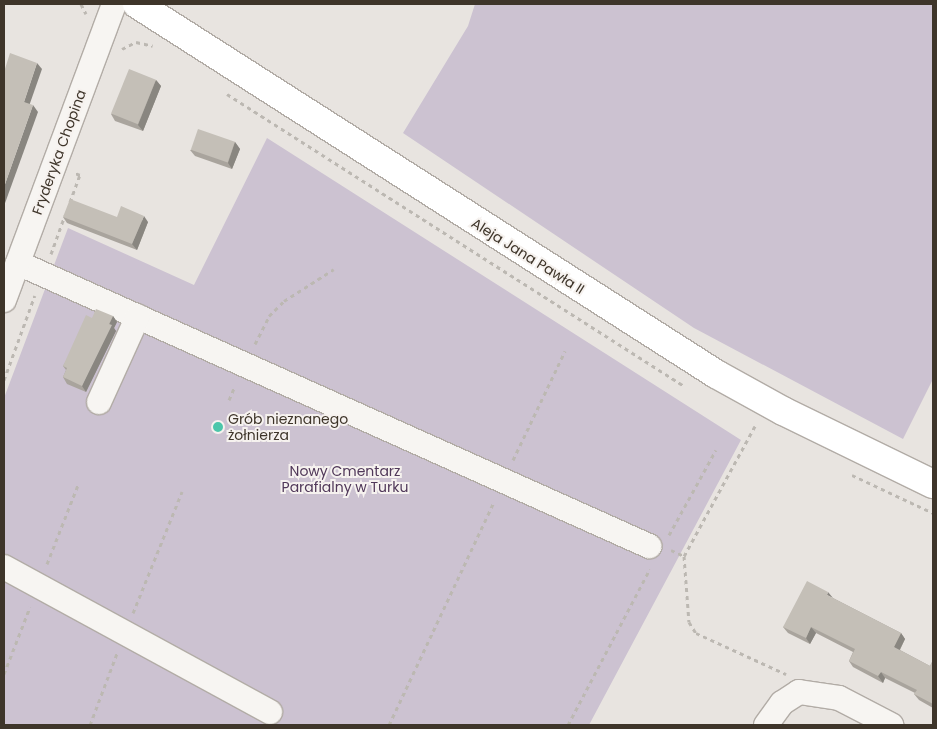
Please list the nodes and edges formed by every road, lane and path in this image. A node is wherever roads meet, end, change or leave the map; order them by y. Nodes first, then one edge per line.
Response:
1 (114, 4) edge
2 (137, 4) edge
3 (18, 263) junction
4 (334, 270) dead end
5 (4, 300) edge
6 (138, 316) junction
7 (565, 352) dead end
8 (244, 366) junction
9 (99, 402) dead end
10 (754, 426) dead end
11 (716, 450) dead end
12 (503, 482) junction
13 (933, 484) edge
14 (78, 485) dead end
15 (182, 492) dead end
16 (656, 549) junction
17 (4, 567) edge
18 (38, 586) junction
19 (124, 633) junction
20 (4, 674) edge
21 (794, 678) dead end
22 (270, 712) dead end
23 (90, 725) edge
24 (389, 725) edge
25 (568, 725) edge
26 (766, 725) edge
27 (890, 725) edge

1 - 3 street, Fryderyka Chopina
2 - 13 main road, Aleja Jana Pawła II
3 - 5 street, Fryderyka Chopina
3 - 6 street
4 - 8 path
6 - 8 street
6 - 9 street
7 - 12 path
8 - 12 street
10 - 21 path
11 - 16 path
12 - 16 street
12 - 24 path
14 - 18 path
15 - 19 path
16 - 25 path
17 - 18 street
18 - 19 street
18 - 20 path
19 - 22 street
19 - 23 path
26 - 27 street

